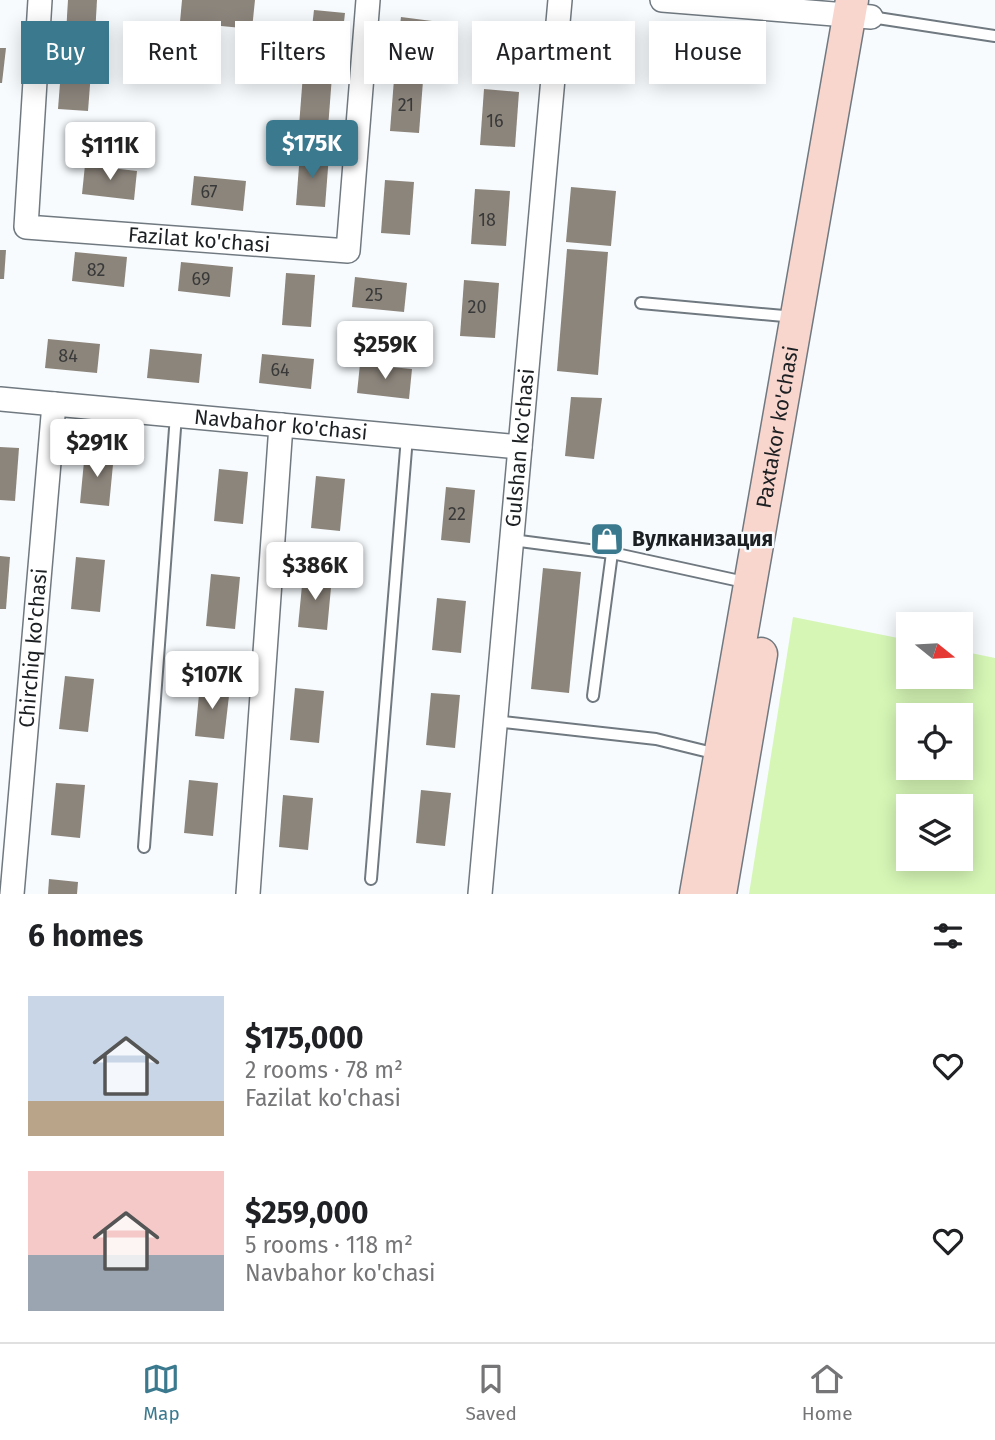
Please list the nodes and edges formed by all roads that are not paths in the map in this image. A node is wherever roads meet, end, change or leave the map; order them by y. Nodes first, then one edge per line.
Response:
1 (40, 0) edge
2 (368, 0) edge
3 (560, 0) edge
4 (662, 0) edge
5 (861, 8) edge
6 (995, 36) edge
7 (641, 303) dead end
8 (798, 317) junction
9 (0, 399) edge
10 (54, 404) junction
11 (176, 415) junction
12 (281, 425) junction
13 (407, 437) junction
14 (520, 447) junction
15 (512, 540) junction
16 (612, 553) junction
17 (751, 584) junction
18 (593, 696) dead end
19 (495, 721) junction
20 (720, 755) junction
21 (144, 847) dead end
22 (371, 879) dead end
23 (12, 894) edge
24 (248, 894) edge
25 (480, 894) edge
26 (696, 894) edge
27 (719, 894) edge

1 - 2 street, Fazilat ko'chasi
3 - 14 street, Gulshan ko'chasi
4 - 5 street
5 - 6 lane
5 - 8 main road, Paxtakor ko'chasi
5 - 27 main road, Paxtakor ko'chasi
7 - 8 lane
8 - 17 main road, Paxtakor ko'chasi
9 - 10 street, Navbahor ko'chasi
10 - 11 street, Navbahor ko'chasi
10 - 23 street, Chirchiq ko'chasi
11 - 12 street, Navbahor ko'chasi
11 - 21 lane
12 - 13 street, Navbahor ko'chasi
12 - 24 street
13 - 14 street, Navbahor ko'chasi
13 - 22 lane
14 - 15 street, Gulshan ko'chasi
15 - 16 lane
15 - 19 street, Gulshan ko'chasi
16 - 17 lane
16 - 18 lane
17 - 20 main road, Paxtakor ko'chasi
19 - 20 lane
19 - 25 street, Gulshan ko'chasi
20 - 26 main road, Paxtakor ko'chasi

